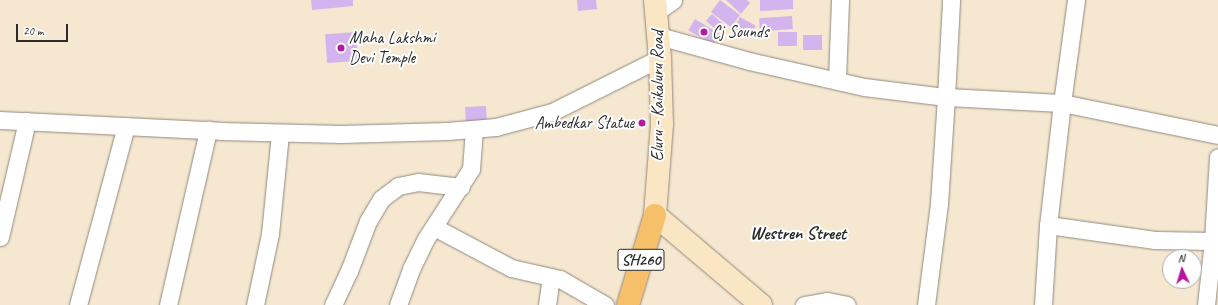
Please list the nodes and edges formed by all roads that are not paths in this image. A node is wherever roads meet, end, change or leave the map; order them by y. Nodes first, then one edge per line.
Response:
1 (840, 0) edge
2 (951, 0) edge
3 (1076, 0) edge
4 (662, 4) edge
5 (659, 36) junction
6 (660, 58) junction
7 (837, 79) junction
8 (946, 97) junction
9 (1062, 103) junction
10 (0, 120) edge
11 (27, 121) junction
12 (126, 126) junction
13 (474, 129) junction
14 (208, 130) junction
15 (280, 133) junction
16 (1218, 135) edge
17 (1218, 150) edge
18 (1218, 157) edge
19 (461, 187) junction
20 (655, 215) junction
21 (1048, 225) junction
22 (434, 227) junction
23 (0, 237) edge
24 (1216, 243) edge
25 (551, 278) junction
26 (78, 305) edge
27 (168, 305) edge
28 (255, 305) edge
29 (333, 305) edge
30 (398, 305) edge
31 (547, 305) edge
32 (605, 305) edge
33 (628, 305) edge
34 (761, 305) edge
35 (804, 305) edge
36 (847, 305) edge
37 (926, 305) edge
38 (1043, 305) edge
39 (1206, 305) edge

1 - 7 street
2 - 8 street
3 - 9 street
4 - 5 main road, Eluru - Kaikaluru Road
5 - 6 main road, Eluru - Kaikaluru Road
5 - 7 street
6 - 13 street
6 - 20 main road, Eluru - Kaikaluru Road
7 - 8 street
8 - 9 street
8 - 37 street
9 - 16 street
9 - 21 street
10 - 11 street
11 - 12 street
11 - 23 street
12 - 14 street
12 - 26 street
13 - 15 street
13 - 19 street
14 - 15 street
14 - 27 street
15 - 28 street
17 - 18 street
18 - 24 street
19 - 22 street
19 - 29 street
20 - 33 main road, SH260
20 - 34 main road
21 - 24 street
21 - 38 street
22 - 25 street
22 - 30 street
24 - 39 street
25 - 31 street
25 - 32 street
35 - 36 street

